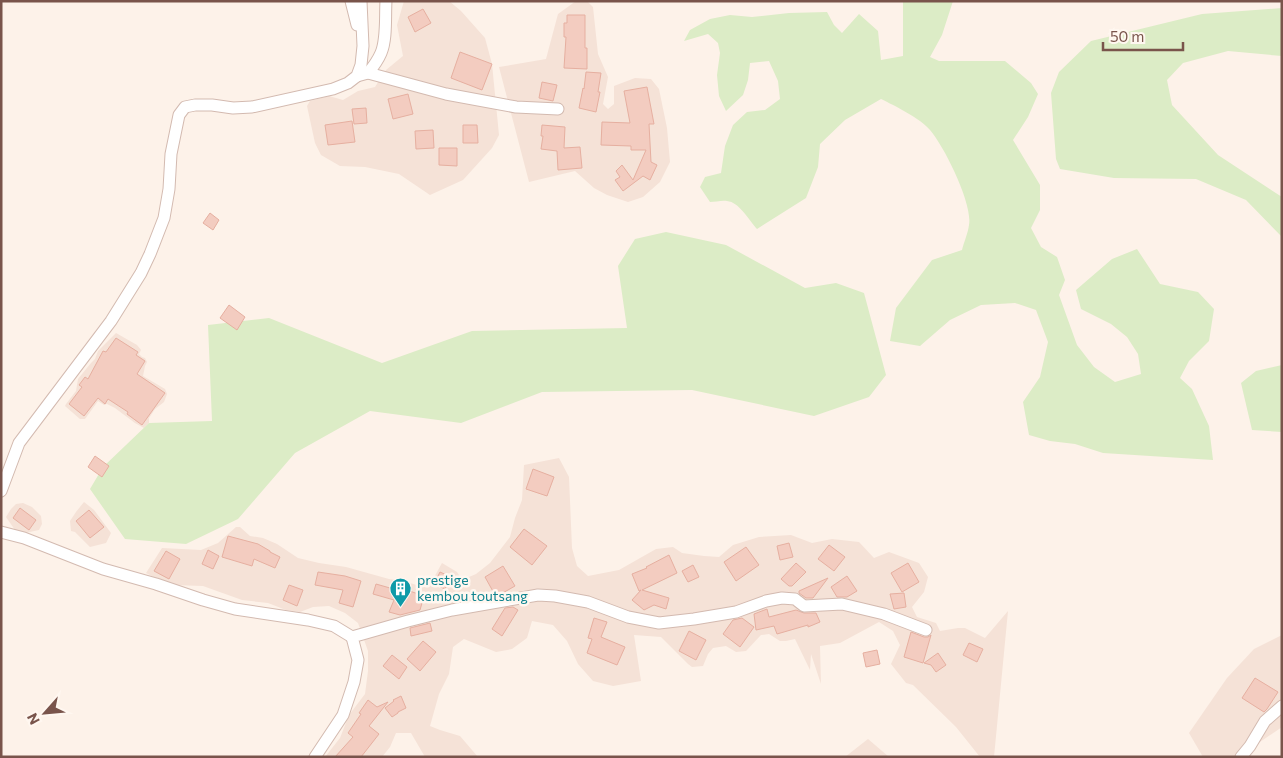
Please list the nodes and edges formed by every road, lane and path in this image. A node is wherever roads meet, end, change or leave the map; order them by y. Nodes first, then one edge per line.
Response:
1 (351, 1) edge
2 (360, 1) edge
3 (386, 1) edge
4 (363, 46) junction
5 (363, 74) junction
6 (558, 109) dead end
7 (1, 491) edge
8 (1, 532) edge
9 (926, 630) dead end
10 (352, 637) junction
11 (1282, 706) edge
12 (315, 757) edge
13 (1241, 757) edge

1 - 4 street
2 - 4 street
3 - 5 street
4 - 5 street
5 - 6 street
5 - 7 street
8 - 10 street
9 - 10 street
10 - 12 street
11 - 13 street

